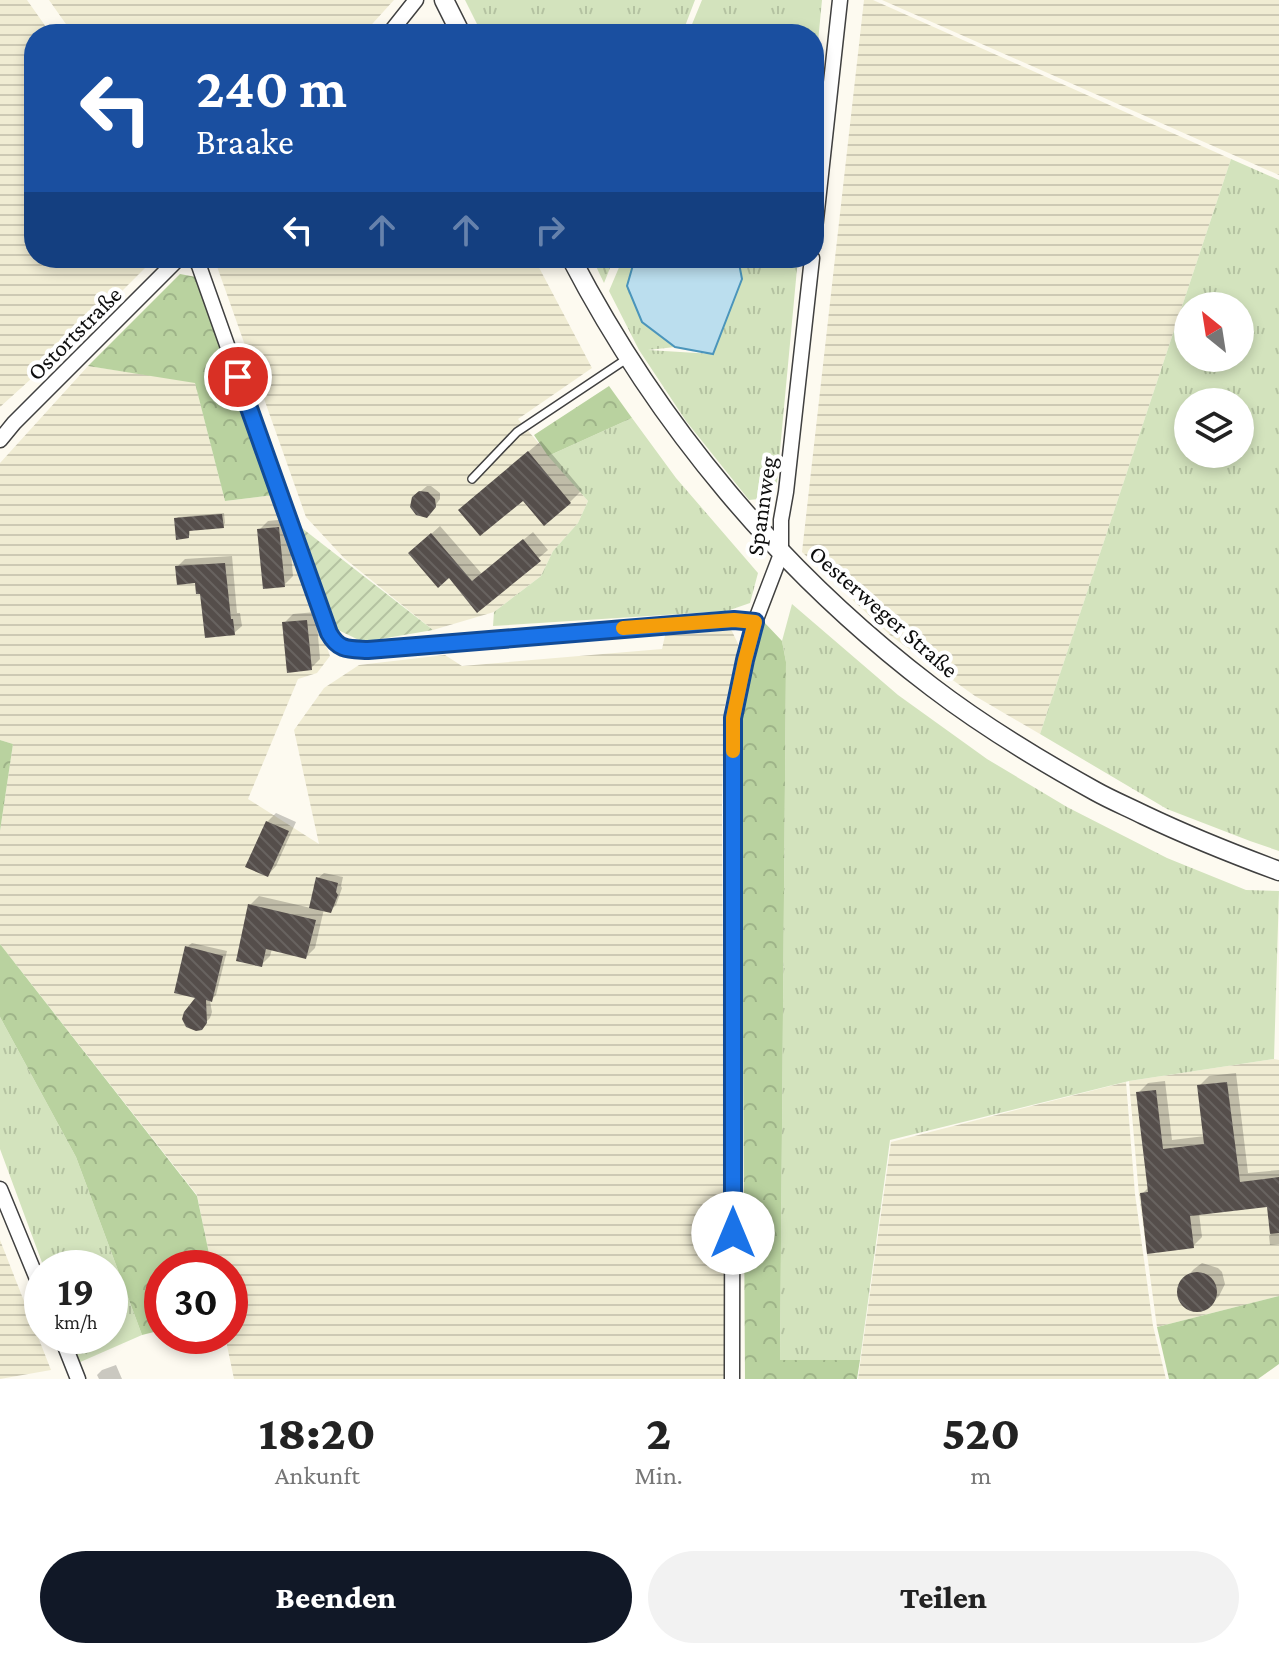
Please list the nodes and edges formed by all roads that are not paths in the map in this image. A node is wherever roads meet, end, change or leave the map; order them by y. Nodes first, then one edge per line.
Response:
1 (416, 0) edge
2 (444, 0) edge
3 (840, 0) edge
4 (397, 24) edge
5 (456, 24) edge
6 (824, 146) edge
7 (169, 268) edge
8 (200, 268) edge
9 (577, 268) edge
10 (811, 268) edge
11 (628, 358) junction
12 (0, 440) edge
13 (472, 479) dead end
14 (781, 554) junction
15 (755, 622) junction
16 (1279, 871) edge
17 (0, 1189) edge
18 (25, 1250) edge
19 (68, 1354) edge
20 (78, 1379) edge
21 (732, 1379) edge

1 - 4 street
2 - 5 street
3 - 6 street
7 - 12 street, Ostortstraße
8 - 15 street
9 - 11 street, Oesterweger Straße
10 - 14 street, Spannweg
11 - 13 lane
11 - 14 street, Oesterweger Straße
14 - 15 street, Spannweg
14 - 16 street, Oesterweger Straße
15 - 21 street, Spannweg
17 - 18 street
19 - 20 street

